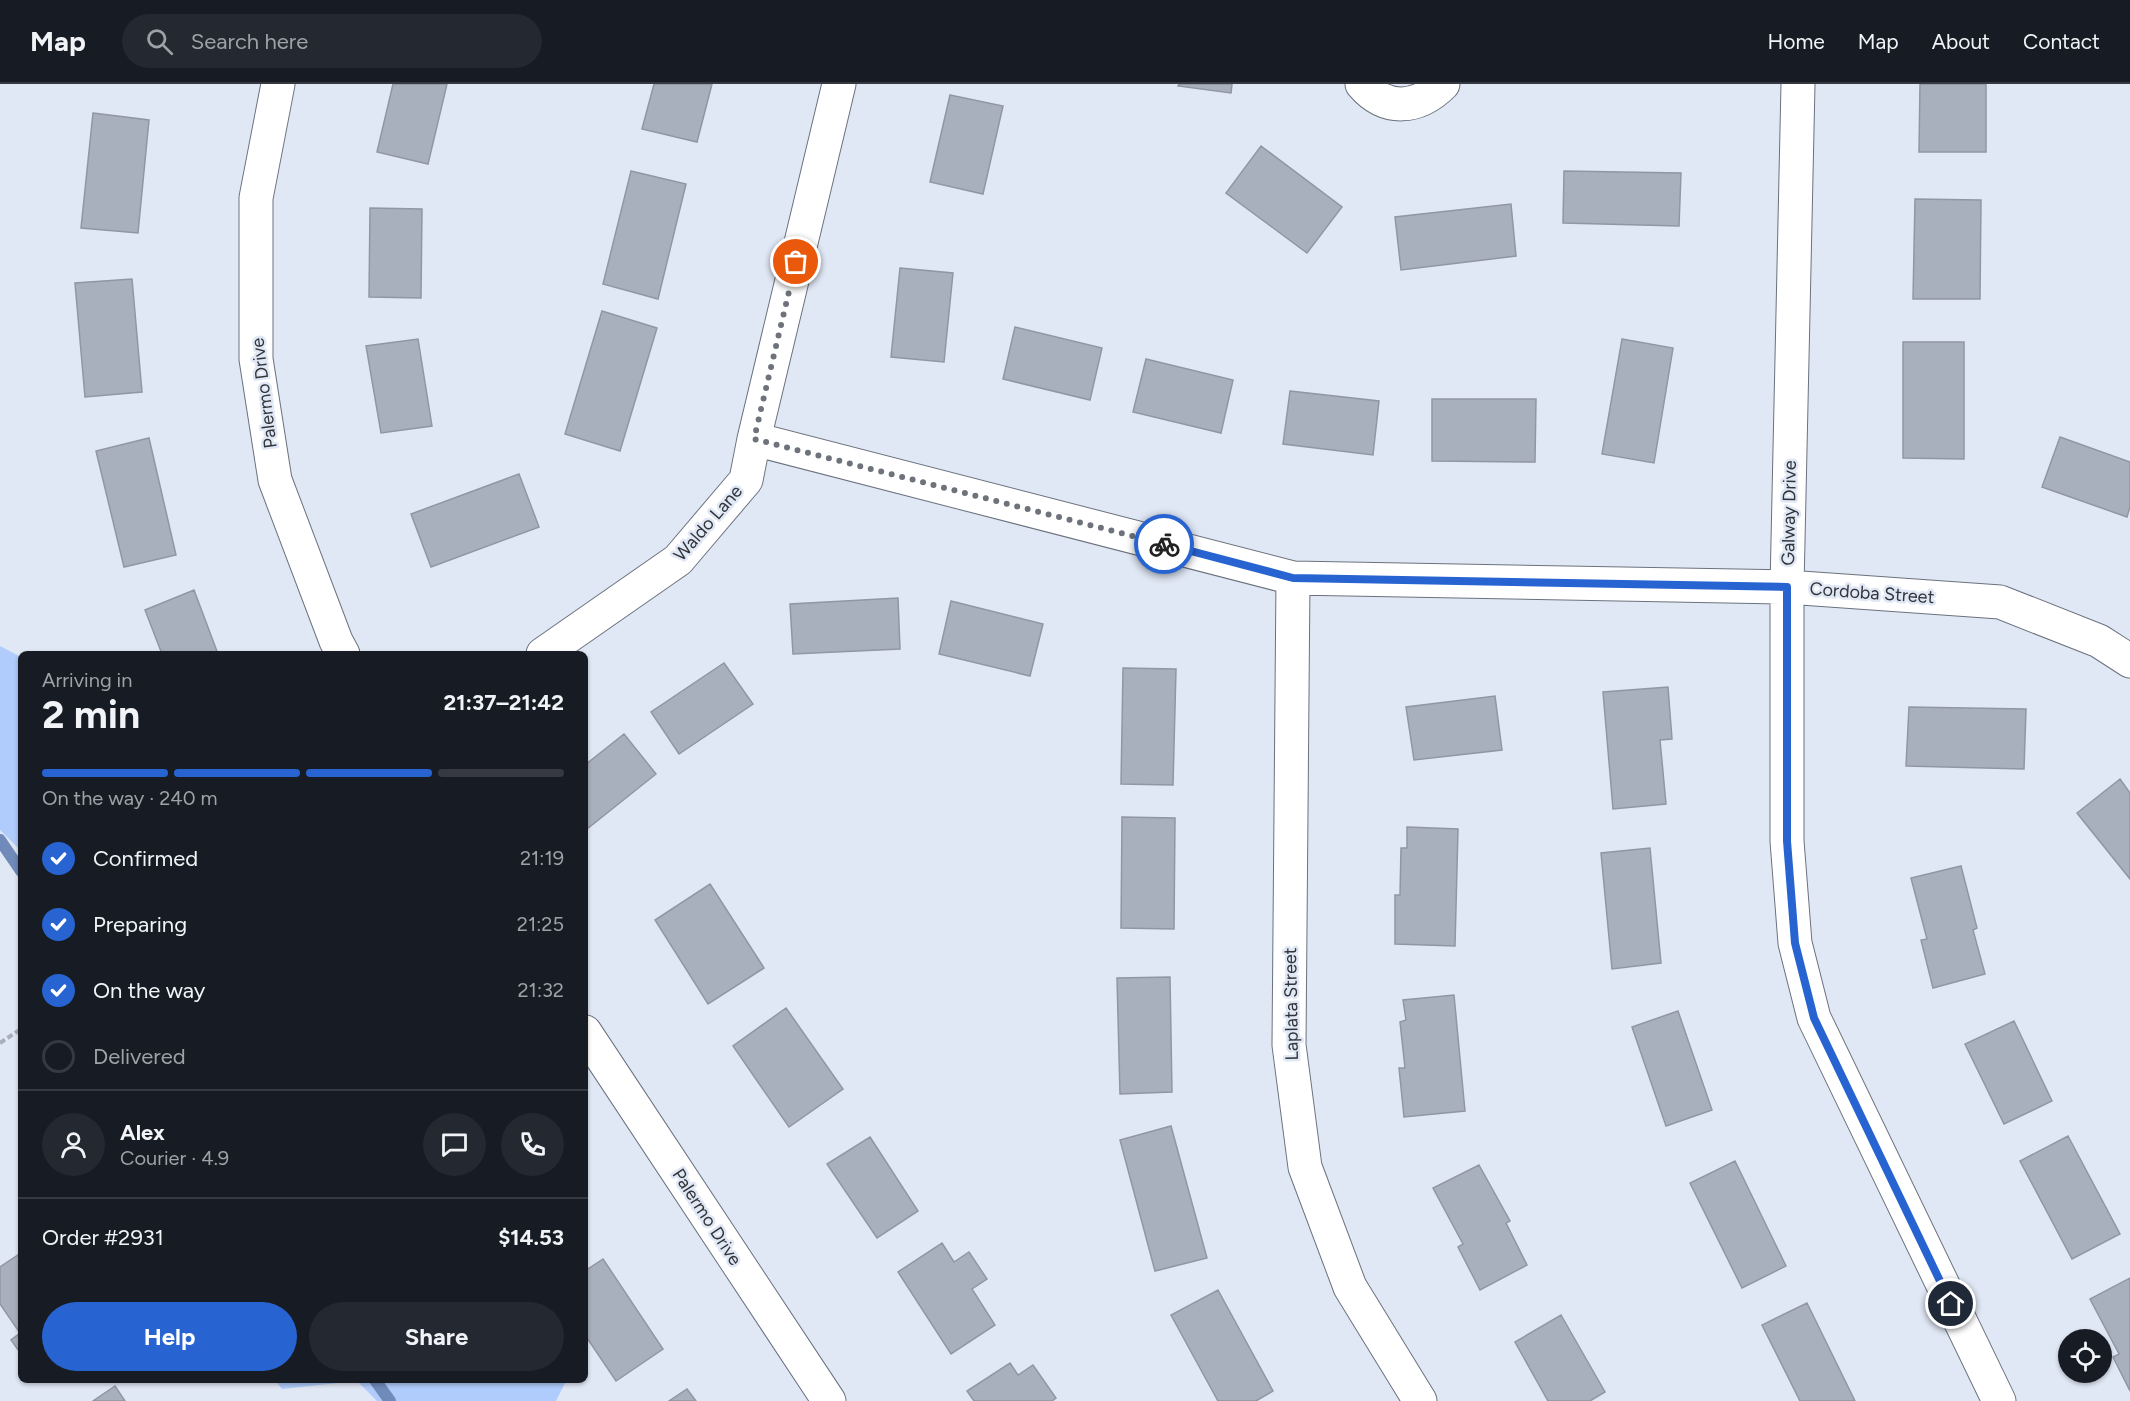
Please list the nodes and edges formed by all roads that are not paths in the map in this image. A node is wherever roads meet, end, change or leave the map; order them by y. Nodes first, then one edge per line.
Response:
1 (278, 84) edge
2 (839, 84) edge
3 (1362, 84) edge
4 (1443, 84) edge
5 (1798, 84) edge
6 (754, 439) junction
7 (1293, 578) junction
8 (1787, 587) junction
9 (341, 651) edge
10 (547, 651) edge
11 (2130, 661) edge
12 (588, 1037) edge
13 (829, 1401) edge
14 (1420, 1401) edge
15 (1999, 1401) edge

1 - 9 street, Palermo Drive
2 - 6 street, Waldo Lane
3 - 4 street
5 - 8 street, Galway Drive
6 - 7 street, Cordoba Street
6 - 10 street, Waldo Lane
7 - 8 street, Cordoba Street
7 - 14 street, Laplata Street
8 - 11 street, Cordoba Street
8 - 15 street, Galway Drive
12 - 13 street, Palermo Drive

